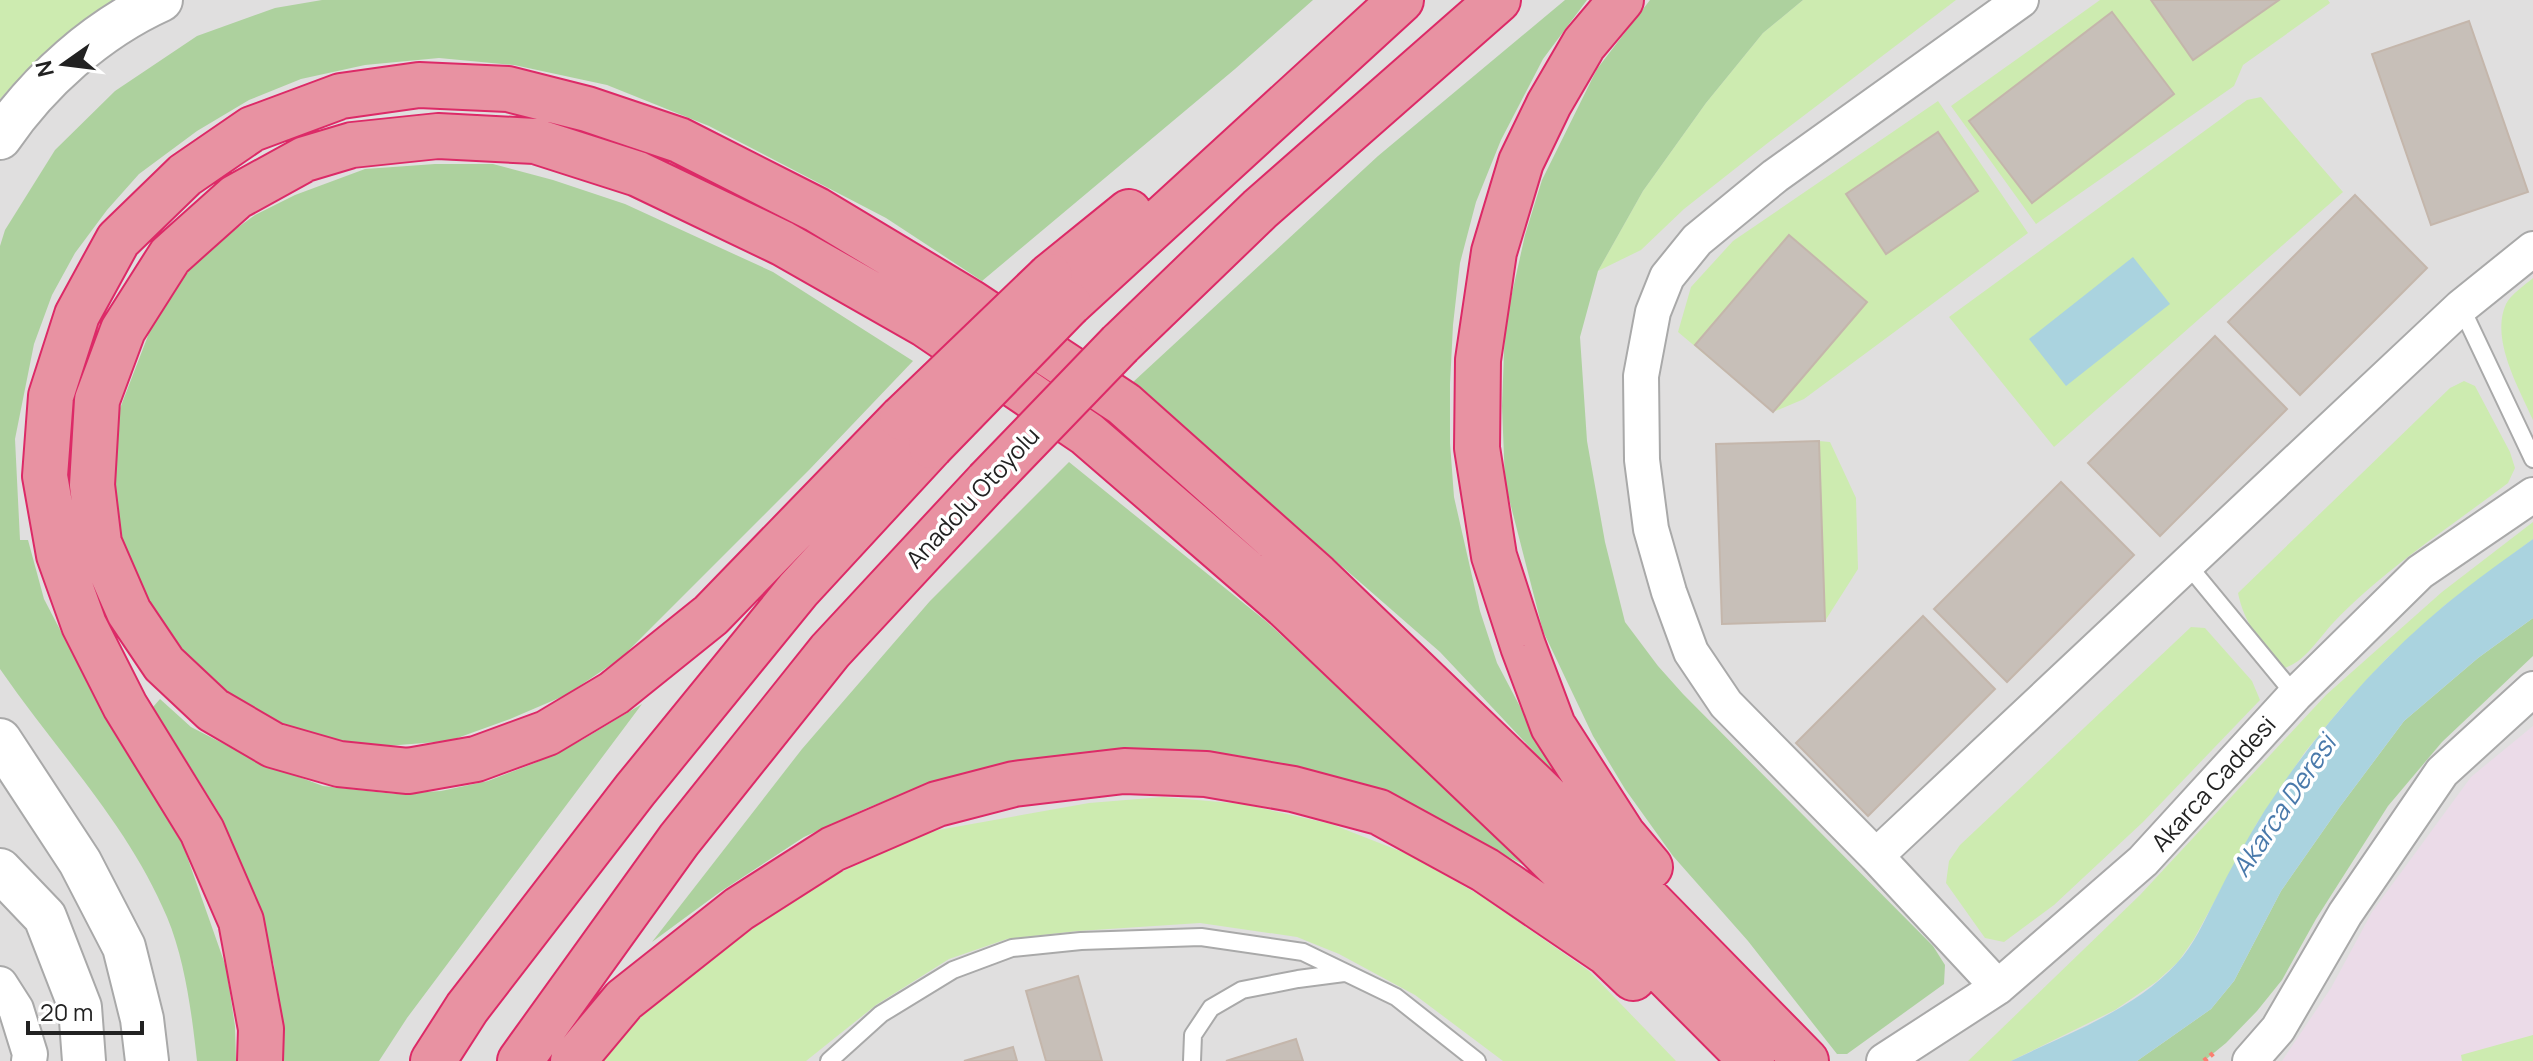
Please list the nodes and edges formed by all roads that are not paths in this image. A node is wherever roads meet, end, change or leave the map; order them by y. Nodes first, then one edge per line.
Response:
1 (161, 0) edge
2 (1393, 0) edge
3 (1401, 0) edge
4 (1498, 0) edge
5 (1621, 0) edge
6 (2021, 0) edge
7 (0, 138) edge
8 (2533, 249) edge
9 (1060, 290) junction
10 (2461, 307) junction
11 (916, 432) junction
12 (2533, 459) edge
13 (2533, 495) edge
14 (2187, 564) junction
15 (2533, 689) edge
16 (2295, 695) junction
17 (0, 740) edge
18 (1876, 856) junction
19 (0, 870) edge
20 (1345, 973) junction
21 (0, 984) edge
22 (1998, 987) junction
23 (1783, 1056) edge
24 (29, 1061) edge
25 (84, 1061) edge
26 (147, 1061) edge
27 (260, 1061) edge
28 (433, 1061) edge
29 (520, 1061) edge
30 (573, 1061) edge
31 (829, 1061) edge
32 (1192, 1061) edge
33 (1477, 1061) edge
34 (1719, 1061) edge
35 (1884, 1061) edge
36 (2250, 1061) edge

1 - 7 street
2 - 9 highway
3 - 9 highway
4 - 29 highway, Anadolu Otoyolu, bridge
5 - 23 highway
6 - 18 street
8 - 10 street
9 - 11 highway, bridge
10 - 12 lane
10 - 14 street
11 - 23 highway
11 - 28 highway
13 - 16 street, Akarca Caddesi
14 - 16 lane
14 - 18 street
15 - 36 street
16 - 22 street, Akarca Caddesi
17 - 26 street
18 - 22 street
19 - 25 street
20 - 31 lane
20 - 32 lane
20 - 33 lane
21 - 24 street
22 - 35 street, Akarca Caddesi
23 - 27 highway
30 - 34 highway

